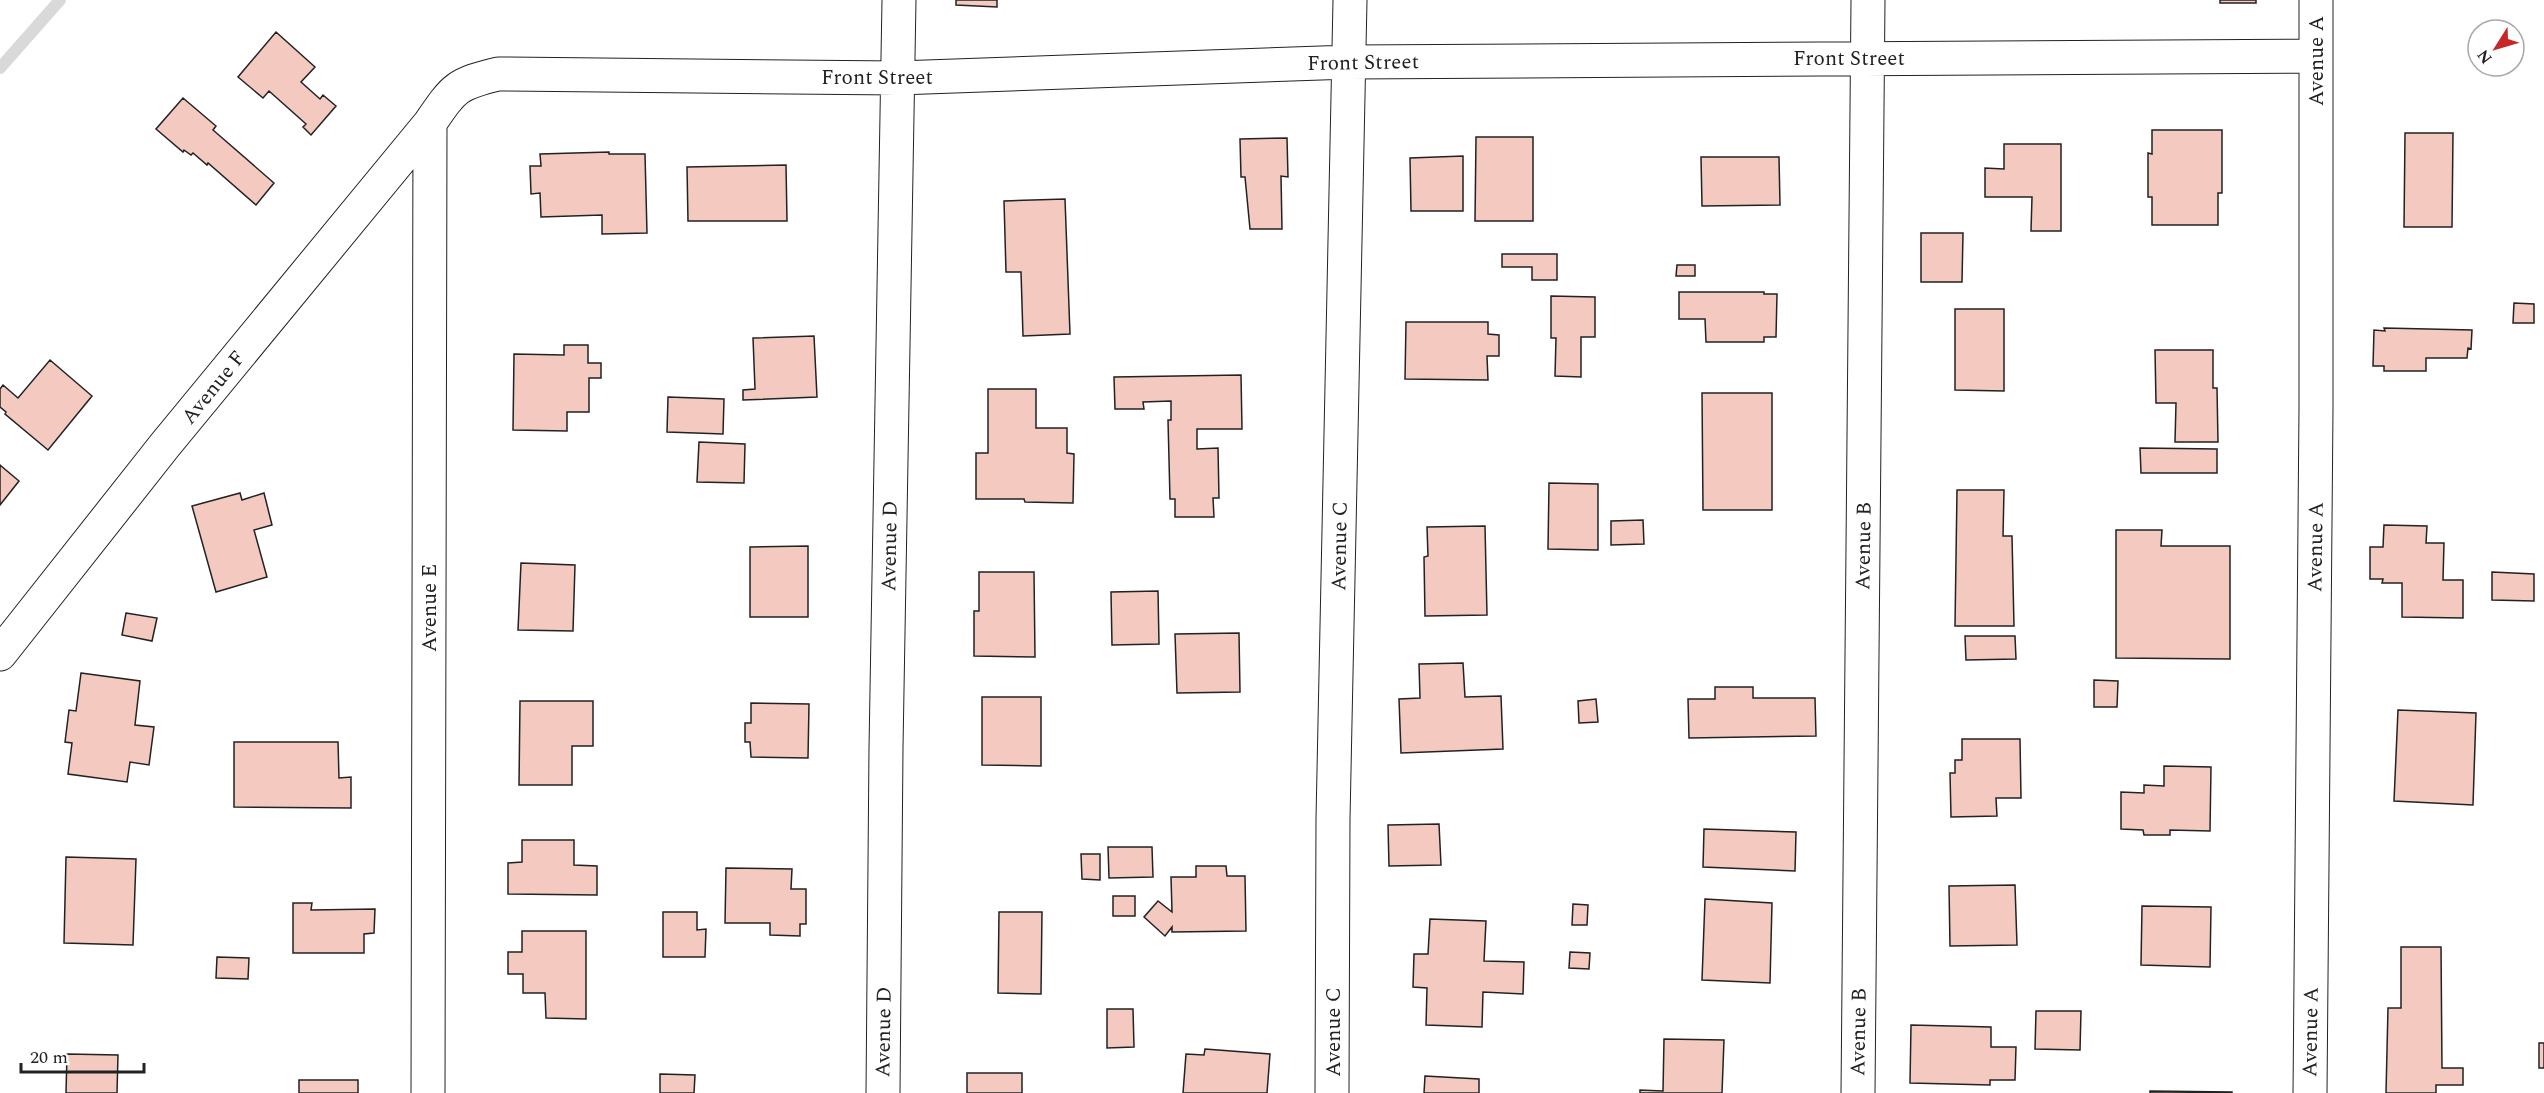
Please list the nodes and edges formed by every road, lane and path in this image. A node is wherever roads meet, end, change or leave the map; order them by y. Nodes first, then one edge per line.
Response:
1 (899, 0) edge
2 (1350, 0) edge
3 (1868, 0) edge
4 (2316, 0) edge
5 (2315, 56) junction
6 (1867, 57) junction
7 (1350, 62) junction
8 (898, 78) junction
9 (430, 123) junction
10 (0, 654) edge
11 (428, 1093) edge
12 (883, 1093) edge
13 (1332, 1093) edge
14 (1858, 1093) edge
15 (2310, 1093) edge

1 - 8 street, Avenue D
2 - 7 street, Avenue C
3 - 6 street, Avenue B
4 - 5 street, Avenue A
5 - 6 street, Front Street
5 - 15 street, Avenue A
6 - 7 street, Front Street
6 - 14 street, Avenue B
7 - 8 street, Front Street
7 - 13 street, Avenue C
8 - 9 street, Front Street
8 - 12 street, Avenue D
9 - 10 street, Avenue F
9 - 11 street, Avenue E

